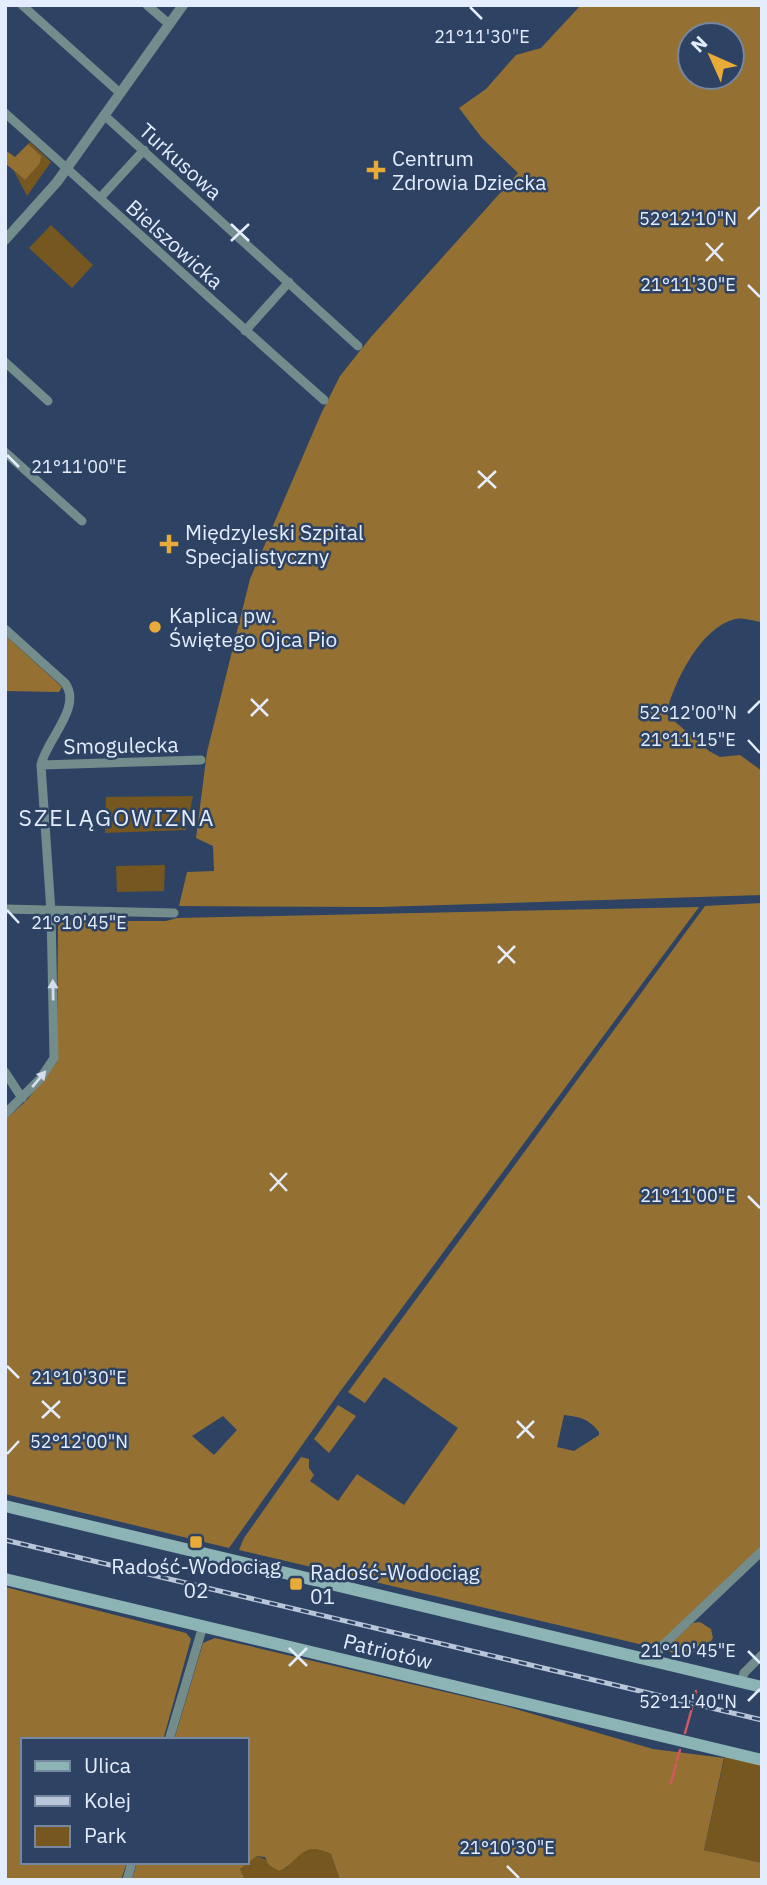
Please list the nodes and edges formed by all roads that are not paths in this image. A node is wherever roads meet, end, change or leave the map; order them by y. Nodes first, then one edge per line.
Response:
1 (22, 5) edge
2 (147, 5) edge
3 (183, 5) edge
4 (169, 24) junction
5 (120, 93) junction
6 (5, 113) edge
7 (104, 115) junction
8 (144, 150) junction
9 (66, 168) junction
10 (100, 198) junction
11 (5, 240) edge
12 (289, 282) junction
13 (245, 331) junction
14 (358, 346) dead end
15 (5, 362) edge
16 (324, 400) dead end
17 (48, 401) dead end
18 (5, 452) edge
19 (82, 521) dead end
20 (5, 629) edge
21 (201, 760) dead end
22 (41, 765) junction
23 (5, 909) edge
24 (51, 912) junction
25 (174, 913) dead end
26 (5, 1072) edge
27 (22, 1098) junction
28 (5, 1114) edge
29 (5, 1506) edge
30 (762, 1551) edge
31 (5, 1579) edge
32 (203, 1626) junction
33 (762, 1654) edge
34 (654, 1661) junction
35 (741, 1682) junction
36 (762, 1687) edge
37 (170, 1738) edge
38 (762, 1760) edge

1 - 5 street
2 - 4 street
3 - 4 street
4 - 5 street
5 - 7 street
6 - 9 street, Bielszowicka
7 - 8 street, Turkusowa
7 - 9 street
8 - 10 street
8 - 12 street, Turkusowa
9 - 10 street, Bielszowicka
9 - 11 street
10 - 13 street, Bielszowicka
12 - 13 street
12 - 14 street, Turkusowa
13 - 16 street, Bielszowicka
15 - 17 street
18 - 19 street
20 - 22 street
21 - 22 street, Smogulecka
22 - 24 street
23 - 24 street
24 - 25 street
27 -> 24 street
26 - 27 street
27 - 28 street
29 - 34 main road
30 - 34 street
31 - 32 main road, Patriotów
32 - 37 street
32 - 38 main road, Patriotów
33 - 35 street
34 - 35 main road
35 - 36 main road

